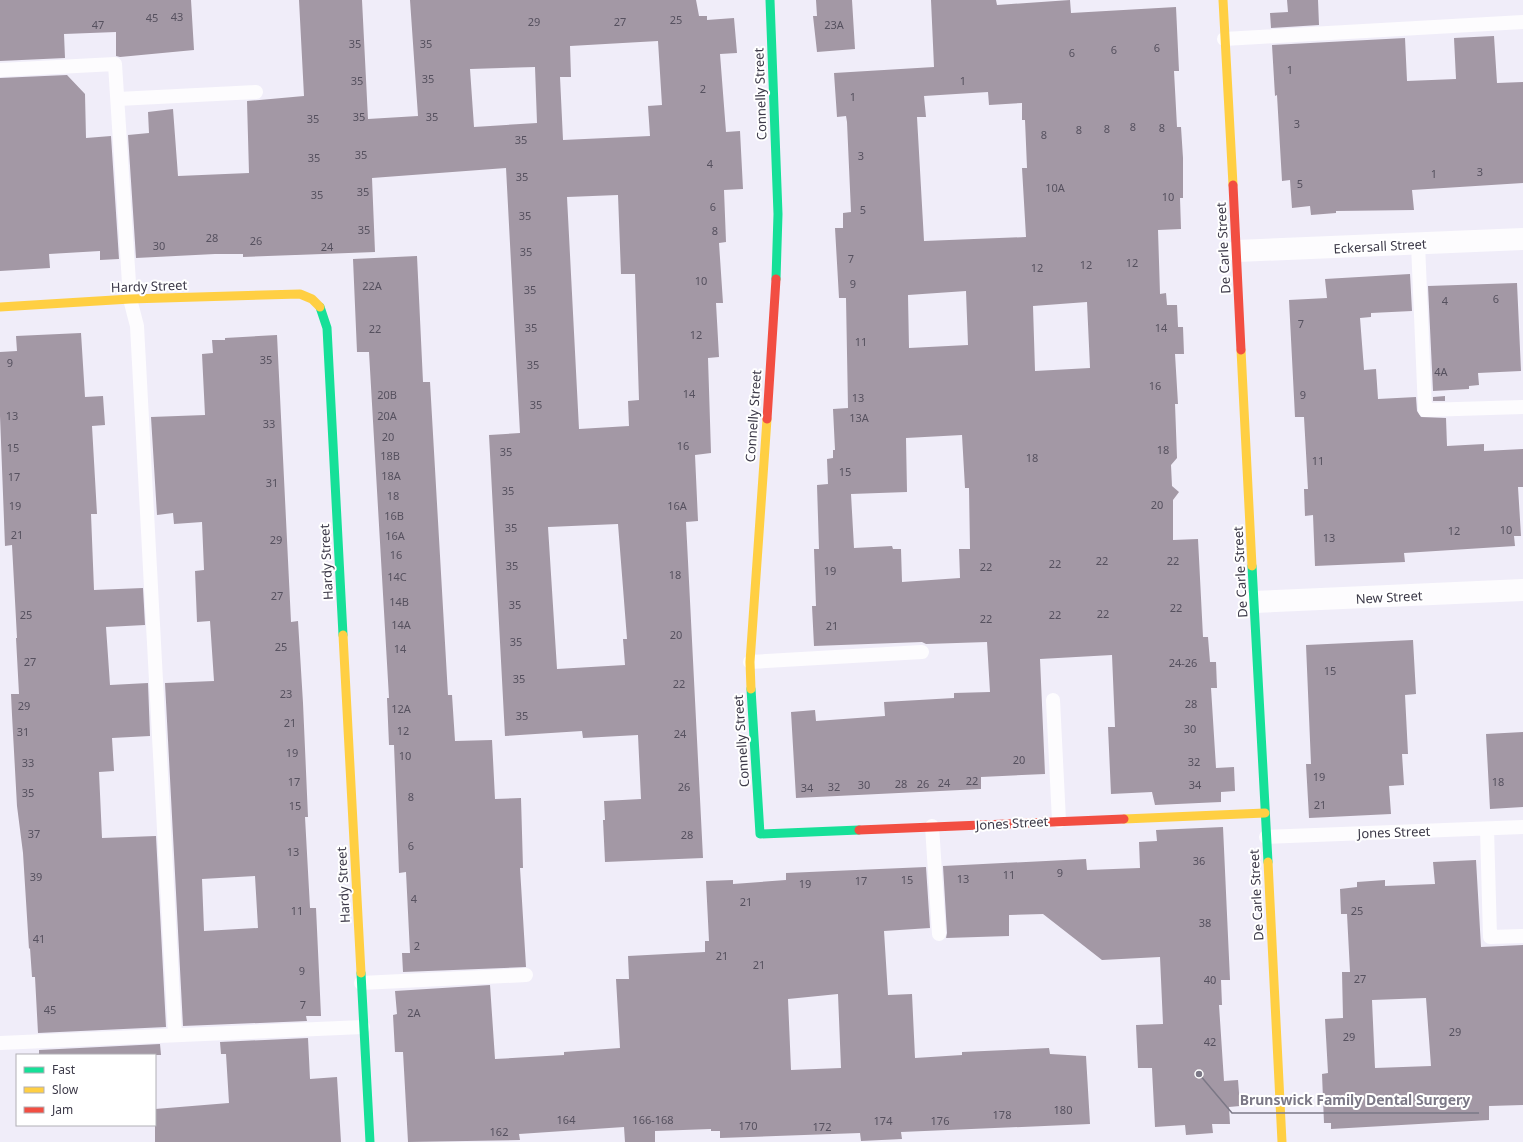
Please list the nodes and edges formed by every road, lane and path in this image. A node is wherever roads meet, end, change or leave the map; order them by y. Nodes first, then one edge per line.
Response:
1 (770, 0) edge
2 (1223, 0) edge
3 (1523, 22) edge
4 (1224, 38) junction
5 (0, 70) edge
6 (256, 92) dead end
7 (118, 99) junction
8 (1523, 239) edge
9 (1418, 244) junction
10 (1236, 251) junction
11 (130, 299) junction
12 (0, 307) edge
13 (1523, 407) edge
14 (1523, 590) edge
15 (1254, 602) junction
16 (922, 652) dead end
17 (750, 662) junction
18 (1052, 700) dead end
19 (1265, 813) junction
20 (1059, 821) junction
21 (932, 826) junction
22 (1523, 827) edge
23 (1487, 829) junction
24 (760, 834) joint
25 (1266, 837) junction
26 (939, 934) dead end
27 (1523, 936) edge
28 (526, 975) dead end
29 (361, 983) junction
30 (364, 1027) junction
31 (175, 1035) junction
32 (0, 1043) edge
33 (370, 1142) edge
34 (1282, 1142) edge

1 - 17 street, Connelly Street
2 - 4 street, De Carle Street
3 - 4 lane
4 - 10 street, De Carle Street
5 - 7 lane
6 - 7 lane
7 - 11 lane
8 - 9 street, Eckersall Street
9 - 10 street, Eckersall Street
9 - 13 lane
10 - 15 street, De Carle Street
11 - 12 street, Hardy Street
11 - 29 street, Hardy Street
11 - 31 lane
14 - 15 street, New Street
15 - 19 street, De Carle Street
16 - 17 lane
17 - 24 street, Connelly Street
18 - 20 lane
19 - 20 street, Jones Street
19 - 25 street, De Carle Street
20 - 21 street, Jones Street
21 - 24 street, Jones Street
21 - 26 lane
22 - 23 lane, Jones Street
23 - 25 lane, Jones Street
23 - 27 lane
25 - 34 street, De Carle Street
28 - 29 lane
29 - 30 street, Hardy Street
30 - 31 lane
30 - 33 street, Hardy Street
31 - 32 lane

